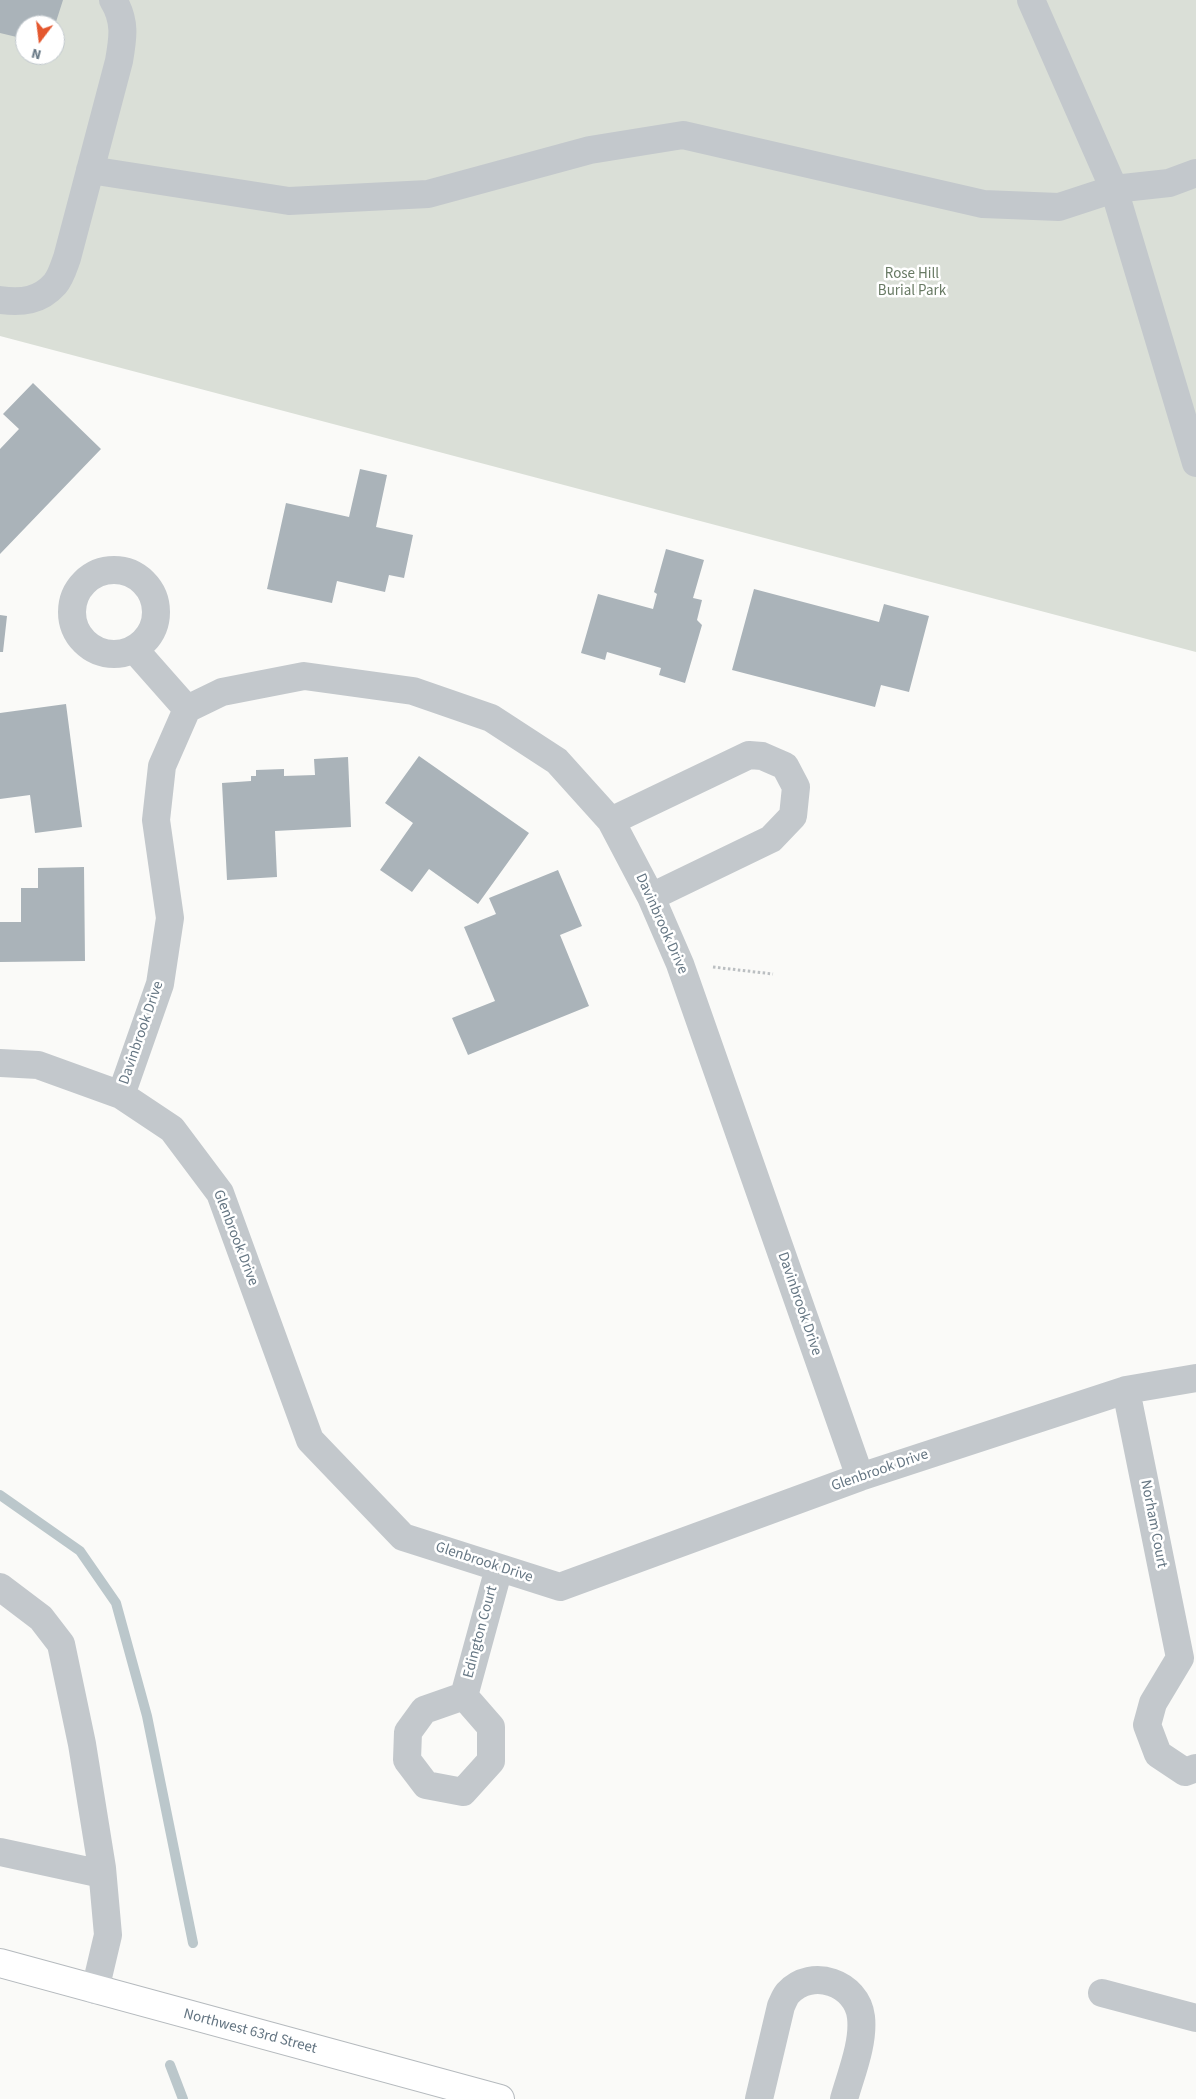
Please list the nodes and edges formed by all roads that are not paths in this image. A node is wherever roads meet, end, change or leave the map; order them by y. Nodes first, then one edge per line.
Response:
1 (113, 0) edge
2 (1031, 0) edge
3 (90, 170) junction
4 (1196, 173) edge
5 (1114, 189) junction
6 (0, 300) edge
7 (1196, 463) edge
8 (134, 649) dead end
9 (187, 709) junction
10 (611, 821) junction
11 (651, 897) junction
12 (0, 1063) edge
13 (121, 1095) junction
14 (1196, 1378) edge
15 (1126, 1390) junction
16 (860, 1477) junction
17 (499, 1568) junction
18 (0, 1587) edge
19 (1188, 1664) edge
20 (464, 1696) dead end
21 (1196, 1768) edge
22 (0, 1852) edge
23 (102, 1874) junction
24 (0, 1963) edge
25 (96, 1990) junction
26 (1102, 1993) dead end
27 (1196, 2018) edge
28 (500, 2099) edge
29 (759, 2099) edge
30 (844, 2099) edge

1 - 3 street
2 - 5 street
3 - 5 street
3 - 6 street
4 - 5 street
5 - 7 street
8 - 9 street
9 - 10 street, Davinbrook Drive
9 - 13 street, Davinbrook Drive
10 - 11 street, Davinbrook Drive
10 - 11 street
11 - 16 street, Davinbrook Drive
12 - 13 street, Glenbrook Drive
13 - 17 street, Glenbrook Drive
14 - 15 street, Glenbrook Drive
15 - 16 street, Glenbrook Drive
15 - 19 street, Norham Court
16 - 17 street, Glenbrook Drive
17 - 20 street, Edington Court
18 - 23 street
19 - 21 street, Norham Court
22 - 23 street
23 - 25 street
24 - 25 main road, Northwest 63rd Street
25 - 28 main road, Northwest 63rd Street
26 - 27 street
29 - 30 street

